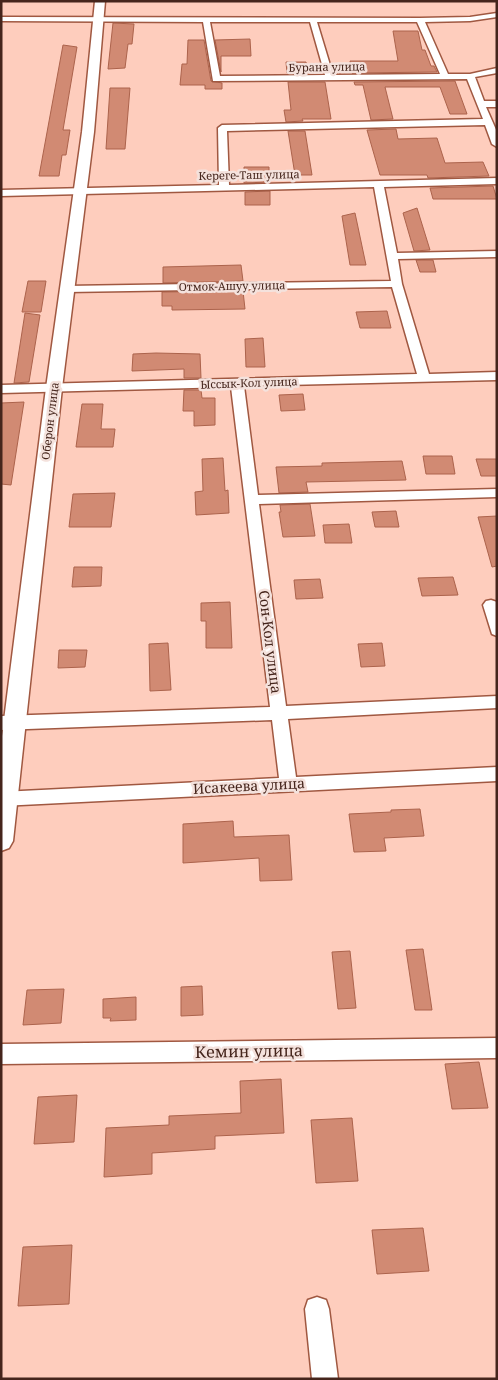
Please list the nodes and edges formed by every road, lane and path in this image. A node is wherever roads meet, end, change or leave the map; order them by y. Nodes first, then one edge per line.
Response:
1 (100, 1) edge
2 (497, 15) edge
3 (1, 20) edge
4 (99, 20) junction
5 (206, 20) junction
6 (420, 20) junction
7 (313, 21) junction
8 (497, 70) edge
9 (470, 76) junction
10 (445, 77) junction
11 (330, 78) junction
12 (480, 104) junction
13 (497, 104) edge
14 (487, 122) junction
15 (497, 144) edge
16 (497, 181) edge
17 (379, 186) junction
18 (224, 187) junction
19 (79, 191) junction
20 (1, 193) edge
21 (497, 254) edge
22 (393, 256) junction
23 (397, 284) junction
24 (67, 289) junction
25 (497, 376) edge
26 (424, 378) junction
27 (237, 383) junction
28 (54, 388) junction
29 (1, 389) edge
30 (497, 493) edge
31 (252, 500) junction
32 (491, 605) dead end
33 (497, 630) edge
34 (497, 702) edge
35 (279, 713) junction
36 (8, 723) edge
37 (497, 774) edge
38 (288, 783) junction
39 (4, 799) edge
40 (1, 841) edge
41 (497, 1048) edge
42 (1, 1054) edge
43 (317, 1308) dead end
44 (325, 1379) edge

1 - 4 street, Оберон улица
2 - 6 street
3 - 4 street
4 - 5 street
4 - 19 street, Оберон улица
5 - 7 street
5 - 11 street, Бурана улица
6 - 7 street
6 - 10 street
7 - 11 street
8 - 9 street, Бурана улица
9 - 10 street, Бурана улица
9 - 12 street
10 - 11 street, Бурана улица
12 - 13 street
12 - 14 street
14 - 15 street
14 - 18 street
16 - 17 street, Кереге-Таш улица
17 - 18 street, Кереге-Таш улица
17 - 22 street
18 - 19 street, Кереге-Таш улица
19 - 20 street, Кереге-Таш улица
19 - 24 street, Оберон улица
21 - 22 street
22 - 23 street
23 - 24 street, Отмок-Ашуу улица
23 - 26 street
24 - 28 street, Оберон улица
25 - 26 street, Ыссык-Кол улица
26 - 27 street, Ыссык-Кол улица
27 - 28 street, Ыссык-Кол улица
27 - 31 street, Сон-Кол улица
28 - 29 street, Ыссык-Кол улица
28 - 36 street, Оберон улица
30 - 31 street
31 - 35 street, Сон-Кол улица
32 - 33 street
34 - 35 street
35 - 36 street
35 - 38 street, Сон-Кол улица
36 - 39 street, Оберон улица
37 - 38 street, Исакеева улица
38 - 39 street, Исакеева улица
39 - 40 street, Оберон улица
41 - 42 street, Кемин улица
43 - 44 street

